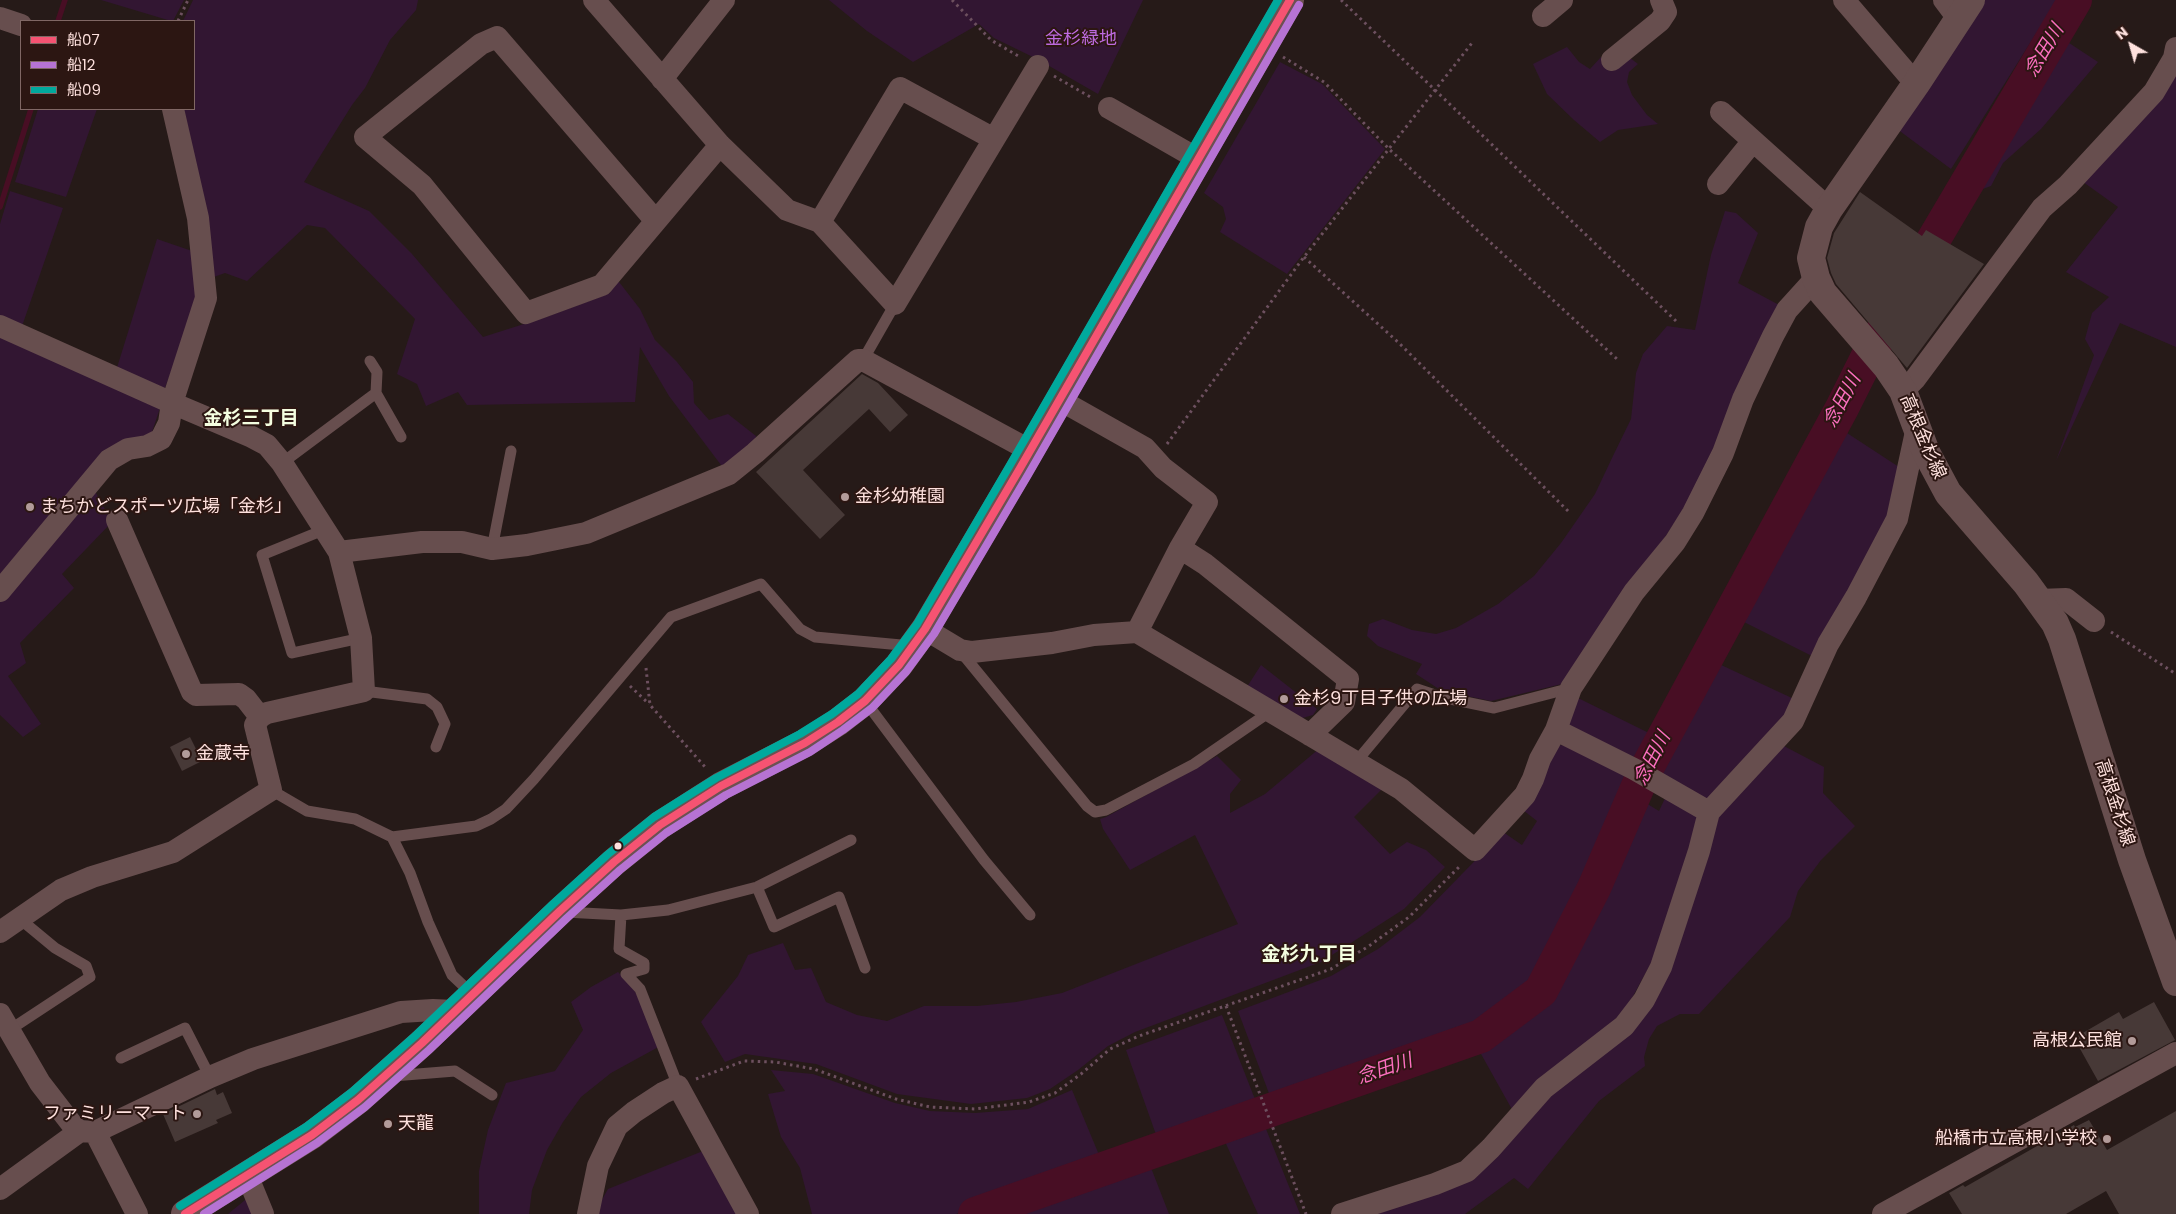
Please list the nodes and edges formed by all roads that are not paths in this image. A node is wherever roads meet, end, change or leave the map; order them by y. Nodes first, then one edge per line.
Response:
1 (594, 0) edge
2 (724, 0) edge
3 (1290, 0) edge
4 (1562, 0) edge
5 (1661, 0) edge
6 (1844, 0) edge
7 (1958, 7) edge
8 (1543, 16) dead end
9 (0, 18) edge
10 (20, 25) edge
11 (2176, 48) edge
12 (1612, 60) dead end
13 (1038, 66) dead end
14 (662, 78) junction
15 (1916, 84) junction
16 (1109, 108) dead end
17 (172, 110) edge
18 (1721, 112) dead end
19 (994, 139) junction
20 (1752, 141) junction
21 (720, 145) junction
22 (1198, 159) junction
23 (1718, 184) dead end
24 (1829, 209) junction
25 (655, 220) junction
26 (820, 222) junction
27 (1820, 286) junction
28 (895, 304) junction
29 (0, 326) edge
30 (863, 360) junction
31 (370, 361) dead end
32 (1899, 384) junction
33 (376, 393) junction
34 (1060, 400) junction
35 (172, 404) junction
36 (1916, 427) junction
37 (401, 438) dead end
38 (1031, 450) junction
39 (511, 451) dead end
40 (282, 464) junction
41 (117, 520) dead end
42 (326, 529) junction
43 (492, 548) junction
44 (1180, 548) junction
45 (339, 552) junction
46 (0, 590) edge
47 (2039, 600) junction
48 (2094, 621) road end
49 (1137, 632) junction
50 (361, 638) junction
51 (919, 638) junction
52 (960, 650) junction
53 (1571, 688) junction
54 (364, 691) junction
55 (865, 701) junction
56 (1271, 711) junction
57 (260, 717) junction
58 (1556, 730) junction
59 (1310, 735) junction
60 (436, 747) dead end
61 (1356, 762) junction
62 (271, 790) junction
63 (1709, 812) junction
64 (392, 837) junction
65 (851, 840) dead end
66 (758, 887) junction
67 (560, 911) junction
68 (621, 915) junction
69 (1030, 915) dead end
70 (20, 919) junction
71 (0, 932) edge
72 (866, 968) dead end
73 (2176, 982) edge
74 (463, 1003) junction
75 (4, 1025) edge
76 (2176, 1053) edge
77 (121, 1058) dead end
78 (210, 1077) junction
79 (385, 1077) junction
80 (678, 1086) junction
81 (492, 1095) dead end
82 (88, 1132) junction
83 (246, 1175) junction
84 (0, 1189) edge
85 (138, 1214) edge
86 (185, 1214) edge
87 (263, 1214) edge
88 (588, 1214) edge
89 (748, 1214) edge
90 (1342, 1214) edge
91 (1883, 1214) edge

1 - 14 street
2 - 14 street
3 - 22 main road
4 - 8 street
5 - 12 street
6 - 15 street
7 - 15 street
9 - 10 street
11 - 32 street
13 - 19 street
14 - 21 street
15 - 24 street
16 - 22 street
17 - 35 street
18 - 20 street
19 - 26 street
19 - 28 street
20 - 23 street
20 - 24 street
21 - 25 street
21 - 26 street
22 - 34 main road
24 - 27 street
25 - 25 street
26 - 28 street
27 - 32 street, 高根金杉線
27 - 53 street
28 - 30 lane
29 - 35 street
30 - 38 street
30 - 43 street
31 - 33 lane
32 - 36 street, 高根金杉線
33 - 37 lane
33 - 40 lane
34 - 38 main road
34 - 44 street
35 - 40 street
35 - 46 street
36 - 47 street, 高根金杉線
36 - 63 street
38 - 51 main road
39 - 43 lane
40 - 42 street
41 - 57 street
42 - 45 street
42 - 50 lane
43 - 45 street
44 - 49 street
44 - 59 street
45 - 50 street
47 - 48 street
47 - 73 street, 高根金杉線
49 - 52 street
49 - 56 street
50 - 54 street
51 - 52 street
51 - 55 main road
51 - 64 lane
52 - 56 lane
53 - 58 street
53 - 61 lane
54 - 57 street
54 - 60 lane
55 - 67 main road
55 - 69 lane
56 - 59 street
57 - 62 street
58 - 61 street
58 - 63 street
59 - 61 street
62 - 64 lane
62 - 70 street
63 - 90 street
64 - 74 lane
65 - 66 lane
66 - 68 lane
66 - 72 lane
67 - 68 lane
67 - 74 main road
68 - 80 lane
70 - 71 street
70 - 75 lane
74 - 78 street
74 - 79 main road
75 - 82 street
76 - 91 street
77 - 78 lane
78 - 82 street
79 - 81 lane
79 - 83 main road
80 - 88 street
80 - 89 street
82 - 84 street
82 - 85 street
83 - 86 main road
83 - 87 street

